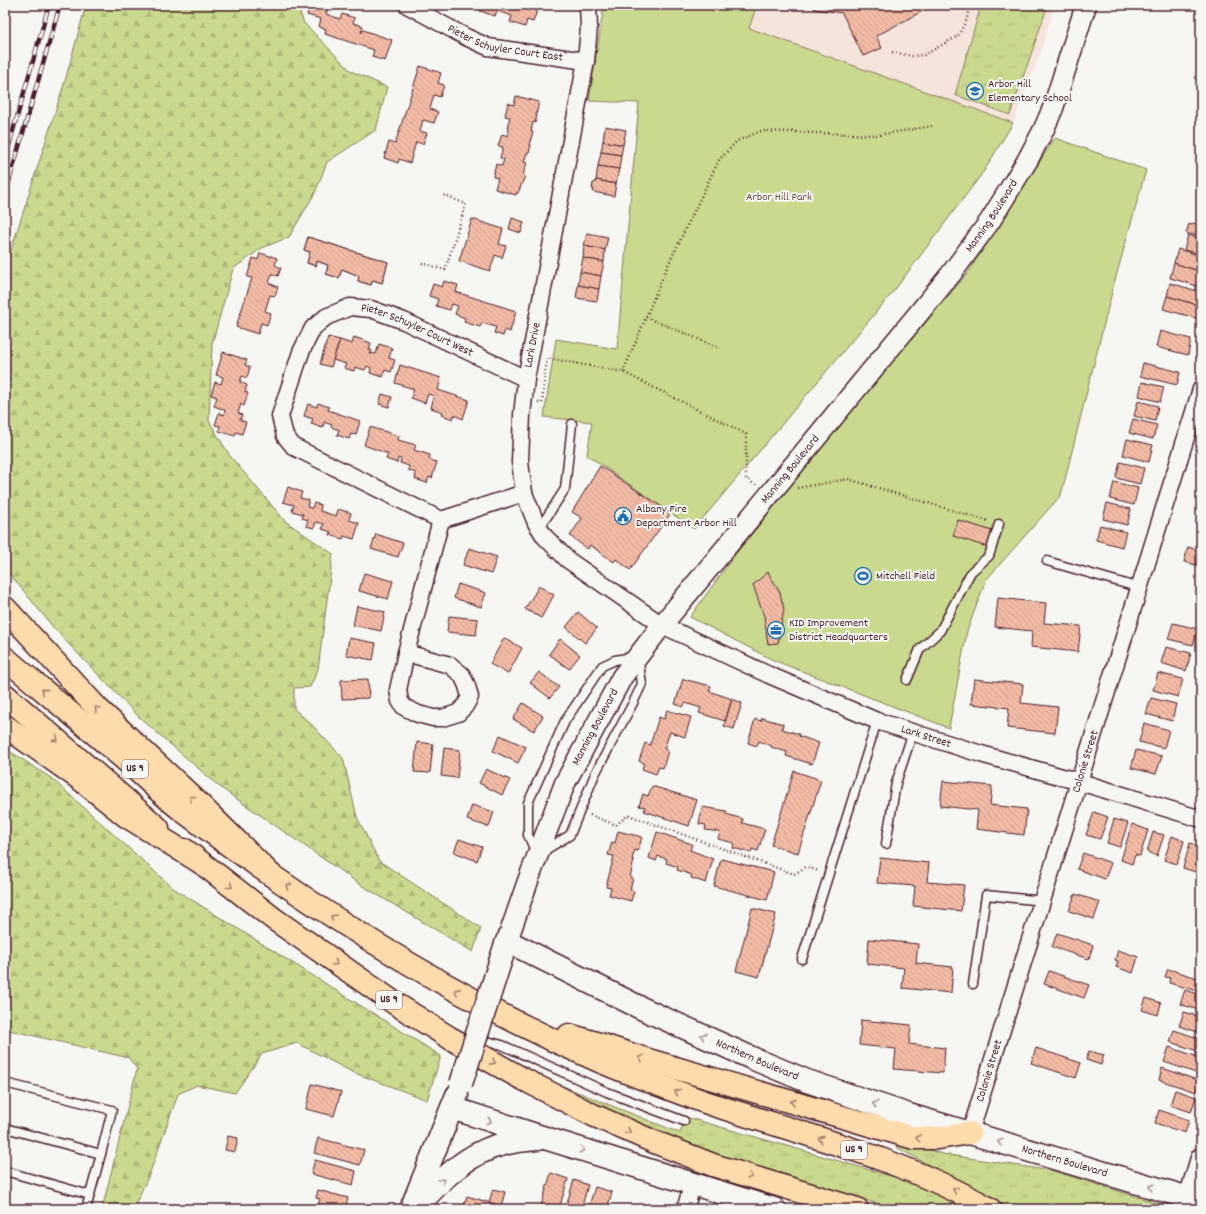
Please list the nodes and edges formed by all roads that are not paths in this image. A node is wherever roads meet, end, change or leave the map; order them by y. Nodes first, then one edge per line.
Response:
1 (407, 5) edge
2 (588, 5) edge
3 (1086, 5) edge
4 (586, 61) junction
5 (526, 379) junction
6 (1201, 389) edge
7 (572, 424) dead end
8 (524, 493) junction
9 (441, 520) junction
10 (998, 524) road end
11 (539, 529) junction
12 (1047, 561) dead end
13 (1140, 588) junction
14 (5, 608) edge
15 (662, 625) junction
16 (406, 653) junction
17 (638, 656) junction
18 (5, 658) edge
19 (907, 680) dead end
20 (5, 695) edge
21 (877, 721) junction
22 (5, 726) edge
23 (913, 732) junction
24 (1080, 782) junction
25 (1201, 819) edge
26 (886, 844) dead end
27 (538, 855) junction
28 (200, 862) junction
29 (270, 874) junction
30 (1043, 901) junction
31 (504, 950) junction
32 (802, 958) dead end
33 (973, 984) dead end
34 (514, 1021) junction
35 (424, 1022) junction
36 (5, 1084) edge
37 (452, 1108) junction
38 (684, 1121) dead end
39 (5, 1128) edge
40 (970, 1133) junction
41 (544, 1138) junction
42 (101, 1154) junction
43 (1201, 1158) edge
44 (5, 1170) edge
45 (693, 1184) junction
46 (90, 1195) junction
47 (1187, 1204) edge
48 (86, 1209) edge
49 (411, 1209) edge
50 (415, 1209) edge
51 (685, 1209) edge
52 (774, 1209) edge
53 (857, 1209) edge
54 (990, 1209) edge

1 - 4 street, Pieter Schuyler Court East
2 - 4 street, Lark Drive
3 - 15 street, Manning Boulevard
4 - 5 street, Lark Drive
5 - 8 street, Lark Drive
5 - 9 street, Pieter Schuyler Court West
6 - 13 street, Colonie Street
7 - 11 lane
8 - 9 street
8 - 11 street, Lark Drive
9 - 16 street
10 - 19 lane
11 - 15 street, Lark Drive
12 - 13 lane
13 - 24 street, Colonie Street
29 -> 14 main road
15 - 17 street, Manning Boulevard
15 - 21 street, Lark Street
16 - 16 street
17 - 27 street, Manning Boulevard
17 - 27 lane
17 - 27 lane
29 -> 18 main road, US 9
20 -> 28 main road, US 9
21 - 23 street, Lark Street
21 - 32 lane
22 - 28 main road
23 - 24 street, Lark Street
23 - 26 lane
24 - 25 street, Lark Street
24 - 30 street, Colonie Street
27 - 31 street, Manning Boulevard
28 -> 35 main road, US 9 / US 9
34 -> 29 main road, US 9
30 - 33 lane
30 - 40 street, Colonie Street
31 - 37 main road, bridge
40 -> 31 main road, Northern Boulevard
40 -> 34 main road
54 -> 34 main road, US 9
35 - 38 lane
35 -> 53 main road, US 9 / US 9
36 - 42 lane
37 -> 41 main road
37 - 49 main road
39 - 42 lane
47 -> 40 main road, Northern Boulevard
41 -> 45 main road
50 -> 41 main road
42 - 46 lane
43 - 47 street
44 - 46 lane
45 - 51 street
45 - 52 main road
46 - 48 lane

